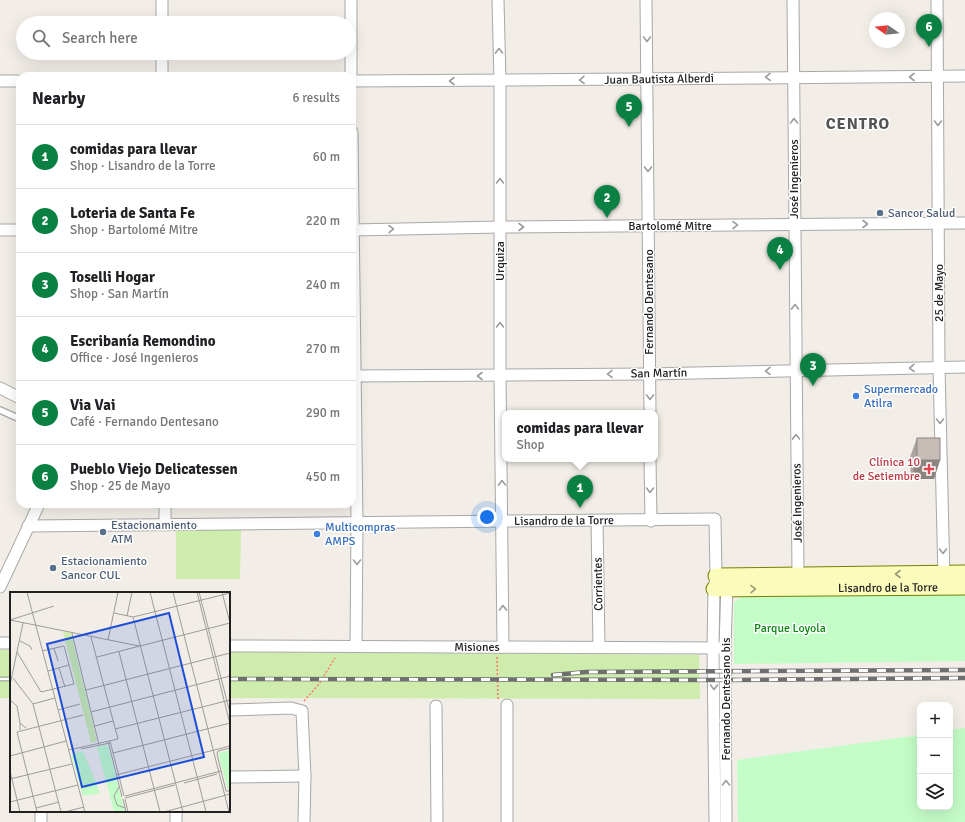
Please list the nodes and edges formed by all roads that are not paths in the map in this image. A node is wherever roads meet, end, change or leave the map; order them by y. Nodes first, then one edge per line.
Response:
1 (162, 0) edge
2 (351, 0) edge
3 (498, 0) edge
4 (646, 0) edge
5 (793, 0) edge
6 (937, 0) edge
7 (162, 16) edge
8 (351, 16) edge
9 (162, 60) edge
10 (351, 60) edge
11 (162, 72) edge
12 (351, 72) edge
13 (965, 76) edge
14 (793, 77) junction
15 (938, 77) junction
16 (647, 79) junction
17 (0, 81) edge
18 (16, 81) edge
19 (356, 81) edge
20 (500, 81) junction
21 (938, 224) junction
22 (965, 224) edge
23 (794, 225) junction
24 (648, 226) junction
25 (500, 227) junction
26 (0, 230) edge
27 (16, 230) edge
28 (356, 230) edge
29 (939, 367) junction
30 (965, 367) edge
31 (796, 370) junction
32 (649, 374) junction
33 (356, 376) edge
34 (500, 376) junction
35 (0, 388) edge
36 (16, 396) edge
37 (0, 410) edge
38 (650, 410) edge
39 (16, 418) edge
40 (650, 462) edge
41 (37, 508) edge
42 (165, 508) edge
43 (356, 508) edge
44 (597, 521) junction
45 (651, 521) junction
46 (502, 522) junction
47 (356, 523) junction
48 (166, 525) junction
49 (28, 526) junction
50 (798, 574) junction
51 (965, 574) edge
52 (944, 580) junction
53 (721, 582) junction
54 (0, 587) edge
55 (965, 587) edge
56 (230, 646) edge
57 (356, 646) junction
58 (500, 647) junction
59 (599, 647) junction
60 (713, 648) junction
61 (725, 648) junction
62 (502, 705) road end
63 (436, 706) dead end
64 (230, 710) edge
65 (230, 776) edge
66 (305, 776) junction
67 (304, 822) edge
68 (437, 822) edge
69 (507, 822) edge
70 (715, 822) edge
71 (726, 822) edge

1 - 7 street
2 - 8 street
20 -> 3 street, Urquiza
4 -> 16 street, Fernando Dentesano
5 - 14 street, José Ingenieros
6 - 15 street, 25 de Mayo
9 - 11 street
10 - 12 street
13 - 15 street, Juan Bautista Alberdi
15 -> 14 street, Juan Bautista Alberdi
14 -> 16 street, Juan Bautista Alberdi
23 -> 14 street, José Ingenieros
15 -> 21 street, 25 de Mayo
16 -> 20 street, Juan Bautista Alberdi
16 -> 24 street, Fernando Dentesano
17 - 18 street
20 -> 19 street, Juan Bautista Alberdi
25 -> 20 street, Urquiza
21 - 22 street, Bartolomé Mitre
23 -> 21 street, Bartolomé Mitre
21 - 29 street, 25 de Mayo
24 -> 23 street, Bartolomé Mitre
31 -> 23 street, José Ingenieros
25 -> 24 street, Bartolomé Mitre
24 - 32 street, Fernando Dentesano
28 -> 25 street, Bartolomé Mitre
34 -> 25 street, Urquiza
26 - 27 street
29 - 30 street, San Martín
29 -> 31 street, San Martín
29 -> 52 street, 25 de Mayo
31 -> 32 street, San Martín
50 -> 31 street, José Ingenieros
32 -> 34 street, San Martín
32 -> 38 street, Fernando Dentesano
34 -> 33 street, San Martín
46 -> 34 street, Urquiza
35 - 36 street
37 - 39 lane
40 -> 45 street
41 - 49 street
42 - 48 street
43 - 47 street
44 - 45 street, Lisandro de la Torre
44 - 46 street, Lisandro de la Torre
44 - 59 street, Corrientes
45 - 53 street, Lisandro de la Torre
46 - 47 street, Lisandro de la Torre
58 -> 46 street, Urquiza
47 - 48 street, Lisandro de la Torre
47 -> 57 street
48 - 49 street, Lisandro de la Torre
49 - 54 street
52 -> 50 street, Lisandro de la Torre
50 - 53 street, Lisandro de la Torre
51 - 52 street, Lisandro de la Torre
53 -> 52 street, Lisandro de la Torre
52 - 55 street, Lisandro de la Torre
53 - 60 street, Fernando Dentesano bis
53 - 61 street, Fernando Dentesano bis
56 - 57 street, Misiones
57 - 58 street, Misiones
58 - 59 street, Misiones
59 - 60 street, Misiones
60 - 61 street, Misiones
60 -> 70 street, Fernando Dentesano bis
71 -> 61 street, Fernando Dentesano bis
62 - 69 street
63 - 68 street
64 - 66 street
65 - 66 street
66 - 67 street

